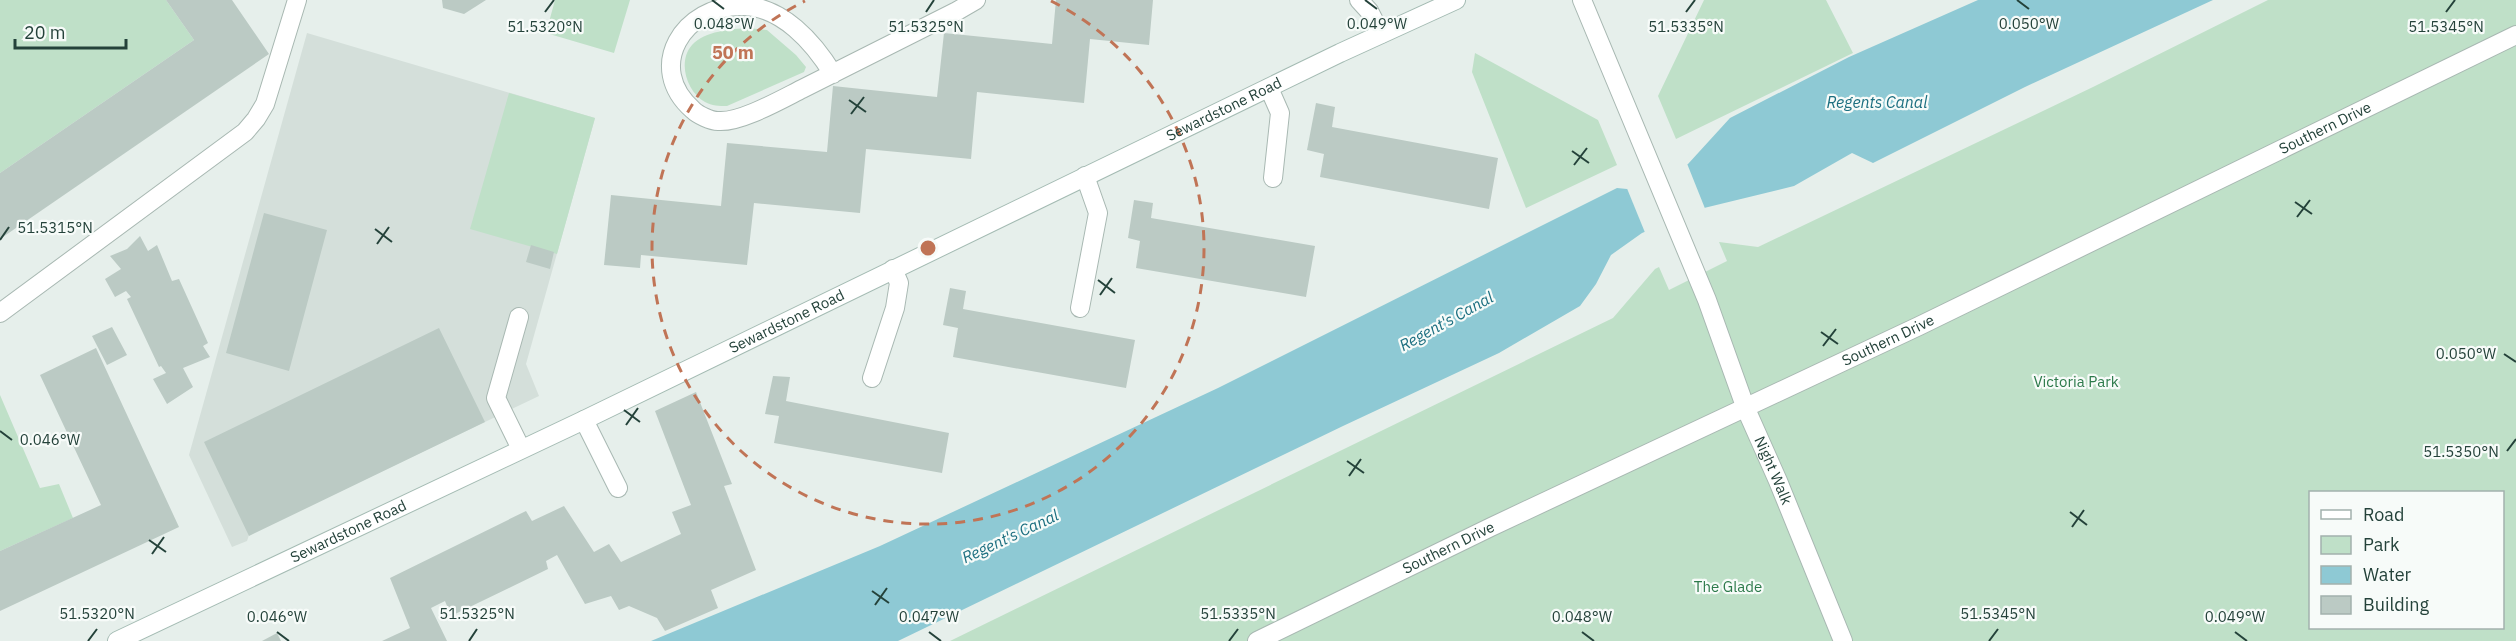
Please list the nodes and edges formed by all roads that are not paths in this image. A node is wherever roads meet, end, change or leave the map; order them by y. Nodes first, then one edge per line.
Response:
1 (297, 0) edge
2 (976, 0) edge
3 (1359, 0) edge
4 (1456, 0) edge
5 (1582, 0) edge
6 (1381, 34) junction
7 (2516, 34) edge
8 (833, 74) junction
9 (1269, 88) junction
10 (1085, 176) junction
11 (1273, 178) dead end
12 (893, 269) junction
13 (1080, 308) dead end
14 (0, 313) edge
15 (519, 317) dead end
16 (872, 378) dead end
17 (1746, 409) junction
18 (584, 420) junction
19 (521, 449) junction
20 (618, 488) dead end
21 (117, 641) edge
22 (1257, 641) edge
23 (1843, 641) edge

1 - 14 street
2 - 8 street
3 - 6 street
4 - 6 street, Sewardstone Road
5 - 17 street, Night Walk
6 - 9 street, Sewardstone Road
7 - 17 street, Southern Drive
8 - 8 street
9 - 10 street, Sewardstone Road
9 - 11 street
10 - 12 street, Sewardstone Road
10 - 13 street
12 - 16 street
12 - 18 street, Sewardstone Road
15 - 19 street
17 - 22 street, Southern Drive
17 - 23 street, Night Walk
18 - 19 street, Sewardstone Road
18 - 20 street
19 - 21 street, Sewardstone Road

